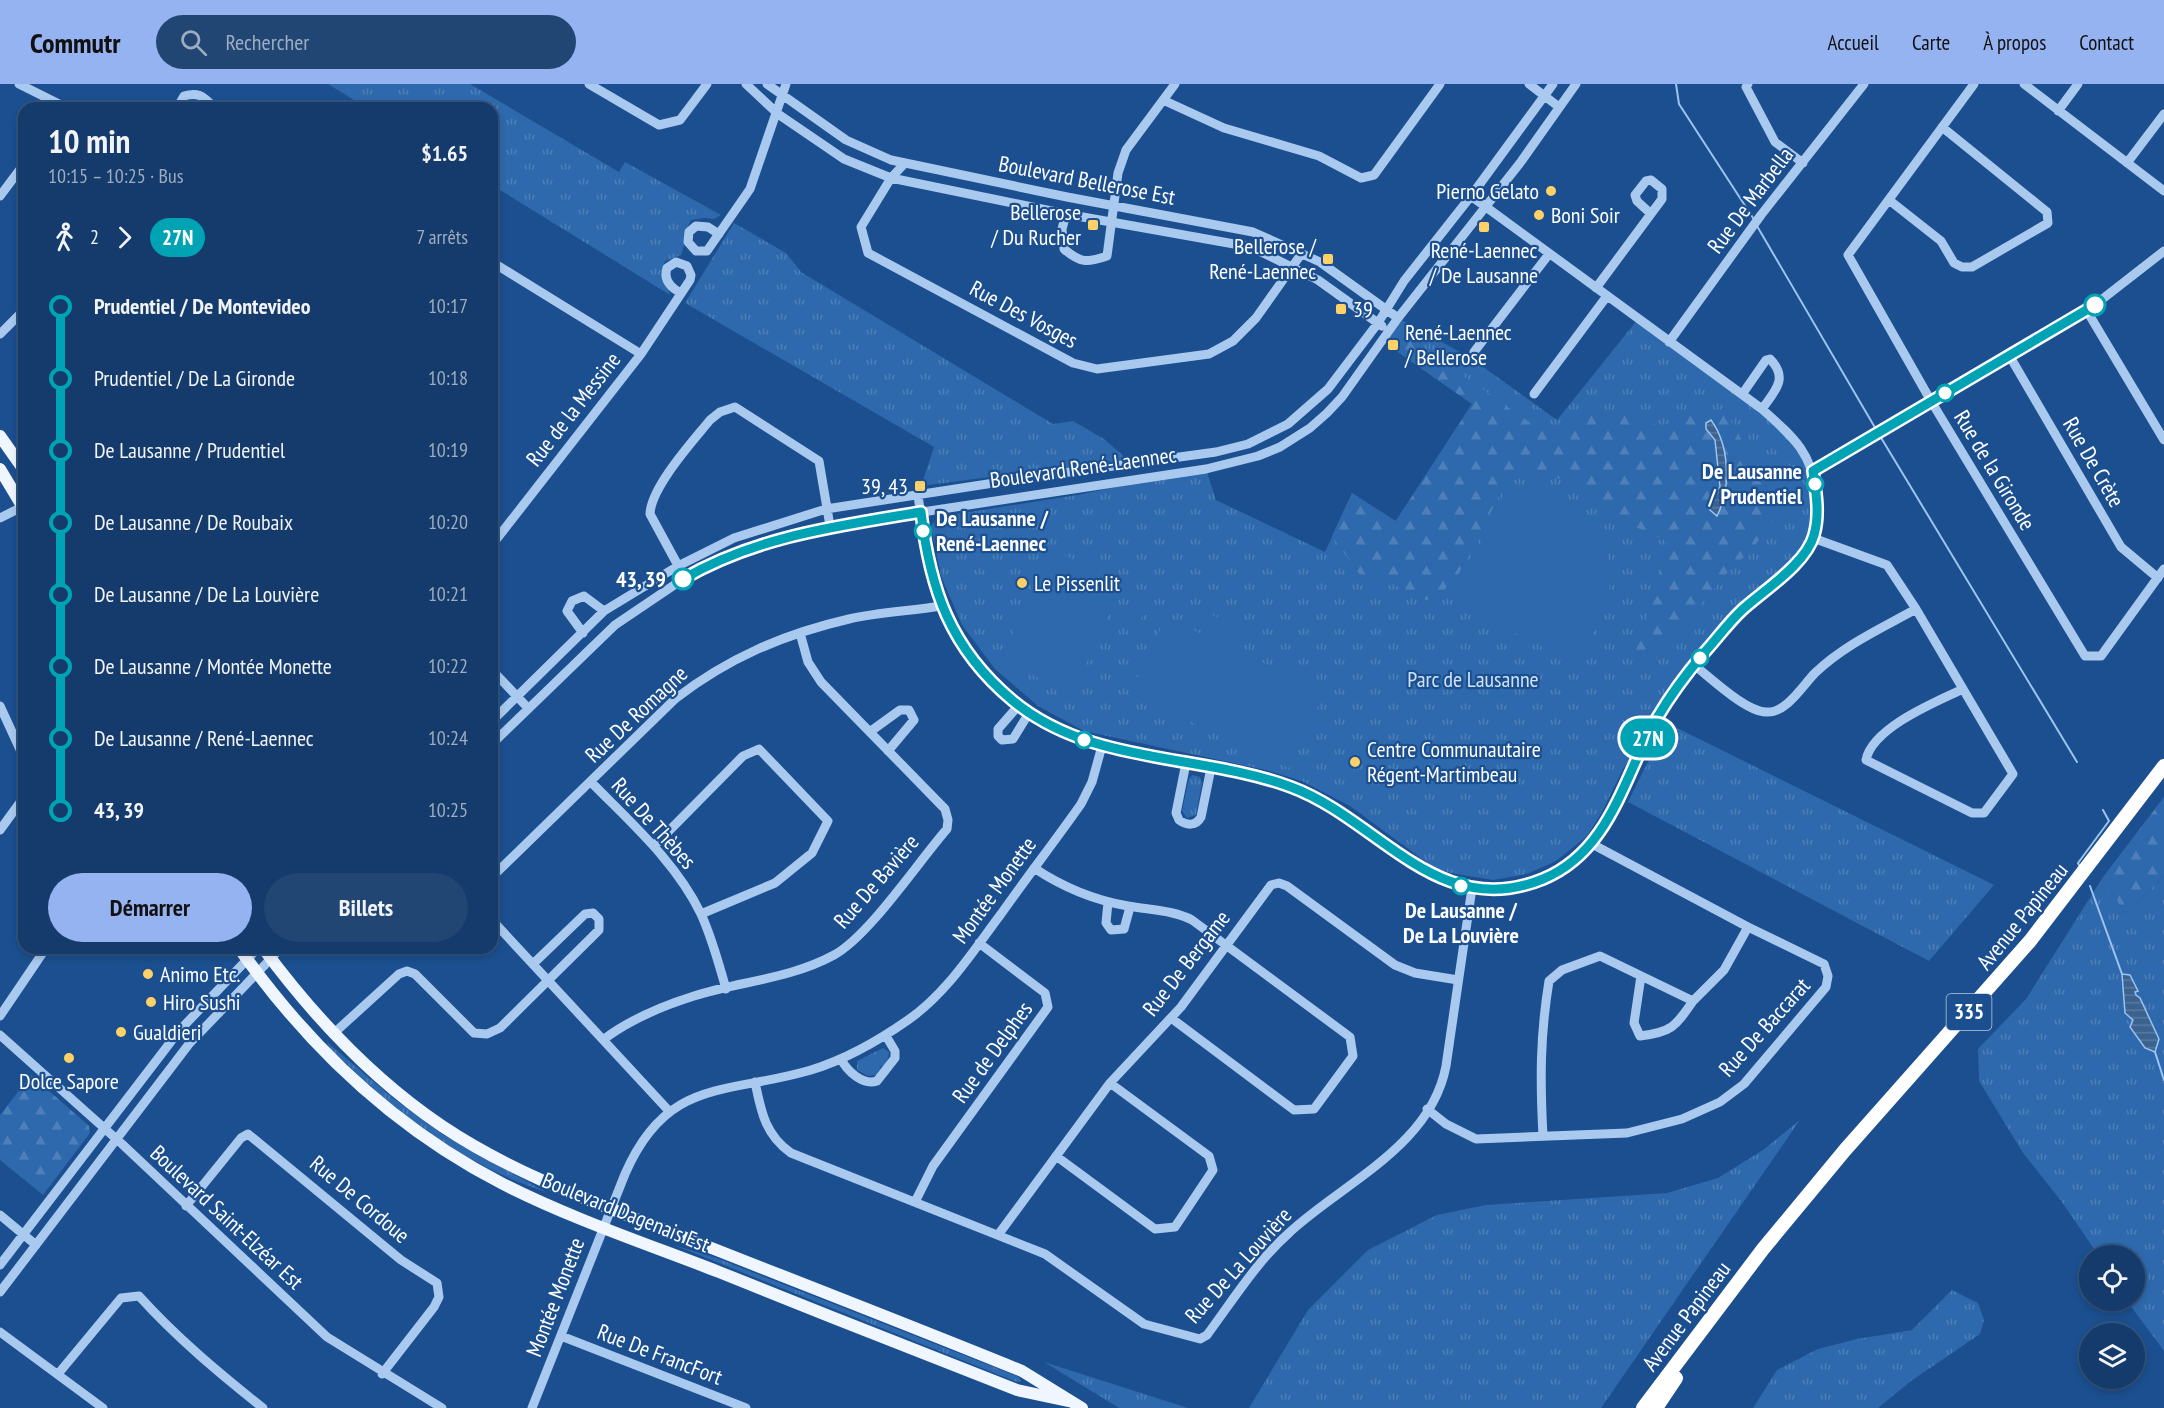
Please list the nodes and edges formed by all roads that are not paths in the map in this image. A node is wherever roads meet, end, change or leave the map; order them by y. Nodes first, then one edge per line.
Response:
1 (19, 84) edge
2 (589, 84) edge
3 (707, 84) edge
4 (746, 84) edge
5 (767, 84) edge
6 (786, 84) edge
7 (1175, 84) edge
8 (1440, 84) edge
9 (1529, 84) edge
10 (1553, 84) edge
11 (1576, 84) edge
12 (1748, 84) edge
13 (1864, 84) edge
14 (1974, 84) edge
15 (2024, 84) edge
16 (2078, 84) edge
17 (1545, 96) junction
18 (783, 98) junction
19 (1163, 100) junction
20 (55, 102) edge
21 (180, 102) edge
22 (209, 102) edge
23 (1559, 107) junction
24 (2058, 111) junction
25 (778, 114) junction
26 (2164, 114) edge
27 (1942, 127) junction
28 (905, 163) junction
29 (1803, 163) junction
30 (2127, 163) junction
31 (18, 172) edge
32 (891, 178) junction
33 (2164, 191) edge
34 (0, 196) edge
35 (1472, 196) junction
36 (1889, 200) junction
37 (1113, 205) junction
38 (1485, 208) junction
39 (1066, 214) junction
40 (1651, 214) dead end
41 (1111, 223) junction
42 (719, 234) dead end
43 (2164, 251) edge
44 (1302, 253) junction
45 (1549, 254) junction
46 (498, 266) edge
47 (1293, 267) junction
48 (1596, 288) junction
49 (681, 293) dead end
50 (1607, 296) junction
51 (1385, 309) junction
52 (2087, 311) junction
53 (18, 316) edge
54 (1398, 318) junction
55 (1378, 323) junction
56 (1389, 331) junction
57 (0, 334) edge
58 (1669, 342) junction
59 (1474, 352) dead end
60 (641, 354) junction
61 (2009, 355) junction
62 (1743, 393) junction
63 (1534, 394) dead end
64 (1931, 401) junction
65 (1762, 408) junction
66 (0, 436) edge
67 (2164, 440) edge
68 (18, 462) edge
69 (0, 469) edge
70 (1813, 471) junction
71 (918, 496) junction
72 (18, 498) edge
73 (826, 509) junction
74 (18, 510) edge
75 (921, 512) junction
76 (0, 518) edge
77 (830, 526) junction
78 (498, 537) edge
79 (1814, 538) junction
80 (678, 566) junction
81 (2164, 569) edge
82 (686, 578) junction
83 (2158, 578) junction
84 (941, 606) junction
85 (1916, 609) junction
86 (604, 610) junction
87 (583, 633) junction
88 (800, 633) junction
89 (1694, 665) junction
90 (498, 676) edge
91 (1963, 689) junction
92 (517, 697) junction
93 (1019, 705) junction
94 (528, 708) junction
95 (1, 709) edge
96 (1029, 713) junction
97 (498, 715) edge
98 (871, 731) junction
99 (498, 738) edge
100 (18, 745) edge
101 (1101, 746) junction
102 (888, 751) junction
103 (1186, 763) junction
104 (2164, 766) edge
105 (1211, 768) junction
106 (591, 782) junction
107 (18, 805) edge
108 (0, 830) edge
109 (1592, 844) junction
110 (654, 846) junction
111 (1034, 868) junction
112 (498, 871) edge
113 (1472, 888) junction
114 (1108, 902) junction
115 (1130, 906) junction
116 (701, 914) junction
117 (498, 926) edge
118 (1748, 927) junction
119 (979, 943) junction
120 (1226, 945) junction
121 (42, 954) edge
122 (243, 954) edge
123 (252, 954) edge
124 (266, 954) edge
125 (268, 954) edge
126 (247, 959) junction
127 (534, 963) junction
128 (257, 972) junction
129 (1641, 976) junction
130 (548, 979) junction
131 (1458, 980) junction
132 (726, 989) junction
133 (1693, 1001) junction
134 (0, 1016) edge
135 (1171, 1018) junction
136 (333, 1034) junction
137 (0, 1035) edge
138 (886, 1036) junction
139 (604, 1039) junction
140 (841, 1059) junction
141 (755, 1082) junction
142 (1110, 1083) junction
143 (1427, 1109) junction
144 (669, 1111) junction
145 (104, 1128) junction
146 (1544, 1136) junction
147 (116, 1139) junction
148 (1056, 1156) junction
149 (915, 1202) junction
150 (186, 1206) junction
151 (611, 1208) junction
152 (0, 1215) edge
153 (603, 1227) junction
154 (22, 1235) junction
155 (998, 1235) junction
156 (36, 1245) junction
157 (1762, 1249) junction
158 (0, 1265) edge
159 (0, 1292) edge
160 (0, 1332) edge
161 (561, 1336) junction
162 (58, 1374) junction
163 (382, 1374) junction
164 (1068, 1401) junction
165 (103, 1408) edge
166 (263, 1408) edge
167 (442, 1408) edge
168 (532, 1408) edge
169 (746, 1408) edge
170 (1082, 1408) edge
171 (1643, 1408) edge
172 (1656, 1408) edge

1 - 20 street
2 - 3 street
4 - 25 street, Boulevard Bellerose Est
5 - 18 street, Boulevard Bellerose Est
6 - 18 street
7 - 19 street
8 - 19 street
9 - 17 street
10 - 17 street, Boulevard René-Laennec
11 - 23 street, Boulevard René-Laennec
12 - 29 street
13 - 29 street, Rue De Marbella
14 - 27 street, Rue de la Gironde
15 - 24 street
16 - 24 street
17 - 23 street
17 - 35 street, Boulevard René-Laennec
18 - 25 street
18 - 28 street, Boulevard Bellerose Est
19 - 37 street
21 - 22 street
23 - 38 street, Boulevard René-Laennec
24 - 30 street
25 - 32 street, Boulevard Bellerose Est
25 - 42 street
26 - 30 street
27 - 36 street, Rue de la Gironde
27 - 36 street
28 - 32 street, Rue Des Vosges
28 - 37 street, Boulevard Bellerose Est
29 - 58 street, Rue De Marbella
30 - 33 street
31 - 34 street
32 - 39 street, Boulevard Bellerose Est
32 - 47 street, Rue Des Vosges
35 - 38 street
35 - 51 street, Boulevard René-Laennec
36 - 64 street, Rue de la Gironde
37 - 41 street
37 - 44 street, Boulevard Bellerose Est
38 - 45 street
38 - 54 street, Boulevard René-Laennec
39 - 41 street, Boulevard Bellerose Est
39 - 41 street, Boulevard Bellerose Est
40 - 48 street
41 - 47 street, Boulevard Bellerose Est
43 - 52 street
44 - 47 street, Rue Des Vosges
44 - 51 street, Boulevard Bellerose Est
45 - 48 street
45 - 59 street
46 - 60 street
47 - 55 street, Boulevard Bellerose Est
48 - 50 street
49 - 60 street, Rue de la Messine
50 - 58 street
50 - 63 street
51 - 54 street, Boulevard Bellerose Est
51 - 55 street, Boulevard René-Laennec
52 - 61 street
52 - 67 street
53 - 57 street
54 - 56 street, Boulevard René-Laennec
55 - 56 street, Boulevard Bellerose Est
55 - 71 street, Boulevard René-Laennec
56 - 75 street, Boulevard René-Laennec
58 - 62 street
60 - 78 street, Rue de la Messine
61 - 64 street
61 - 83 street, Rue De Crète
62 - 65 street
62 - 65 street
64 - 70 street
64 - 83 street, Rue de la Gironde
65 - 70 street
66 - 68 main road
69 - 72 main road
70 - 79 street
71 - 73 street, Boulevard René-Laennec
71 - 75 street
73 - 77 street
73 - 80 street, Boulevard René-Laennec
73 - 80 street
74 - 76 street
75 - 77 street, Boulevard René-Laennec
75 - 84 street
77 - 82 street, Boulevard René-Laennec
79 - 85 street
79 - 89 street
80 - 82 street
80 - 86 street, Boulevard René-Laennec
81 - 83 street, Rue de la Gironde
82 - 94 street, Boulevard René-Laennec
84 - 88 street, Rue De Romagne
84 - 93 street
85 - 89 street
85 - 91 street
86 - 87 street, Boulevard René-Laennec
86 - 87 street
87 - 92 street, Boulevard René-Laennec
88 - 98 street, Rue De Bavière
88 - 106 street, Rue De Romagne
89 - 109 street
90 - 92 street
91 - 91 street
92 - 94 street
92 - 97 street, Boulevard René-Laennec
93 - 96 street
93 - 96 street
94 - 99 street, Boulevard René-Laennec
95 - 100 street
96 - 101 street
98 - 102 street, Rue De Bavière
98 - 102 street
101 - 103 street
101 - 111 street, Montée Monette
102 - 132 street, Rue De Bavière
103 - 105 street
103 - 105 street
104 - 157 highway, Avenue Papineau / 335
105 - 113 street
106 - 110 street, Rue De Thèbes
106 - 112 street, Rue De Romagne
107 - 108 street
109 - 113 street
109 - 118 street, Rue De Baccarat
110 - 116 street, Rue De Thèbes
110 - 116 street
111 - 114 street
111 - 119 street, Montée Monette
113 - 131 street, Rue De La Louvière
114 - 115 street
114 - 115 street
115 - 120 street
116 - 132 street, Rue De Thèbes
117 - 127 street
118 - 133 street
118 - 146 street, Rue De Baccarat
119 - 138 street, Montée Monette
119 - 149 street, Rue de Delphes
120 - 131 street, Rue De Bergame
120 - 135 street, Rue De Bergame
120 - 135 street
121 - 134 street
122 - 126 main road, Boulevard Dagenais Est
123 - 126 street
124 - 128 street
125 - 136 main road, Boulevard Dagenais Est
126 - 128 main road, Boulevard Dagenais Est
126 - 145 street
127 - 130 street
127 - 130 street
128 - 147 street
128 - 153 main road, Boulevard Dagenais Est
129 - 133 street
129 - 133 street
129 - 146 street
130 - 136 street
130 - 139 street
131 - 143 street, Rue De La Louvière
132 - 139 street, Rue De Bavière
135 - 142 street, Rue De Bergame
136 - 151 main road, Boulevard Dagenais Est
137 - 145 street, Boulevard Saint-Elzéar Est
138 - 140 street, Montée Monette
138 - 140 street
139 - 144 street
140 - 141 street, Montée Monette
141 - 144 street, Montée Monette
141 - 149 street, Rue De La Louvière
142 - 148 street, Rue De Bergame
142 - 148 street
143 - 146 street, Rue De Baccarat
143 - 155 street, Rue De La Louvière
144 - 151 street, Montée Monette
145 - 147 street, Boulevard Saint-Elzéar Est
145 - 154 street
147 - 150 street, Boulevard Saint-Elzéar Est
147 - 156 street
148 - 155 street, Rue De Bergame
149 - 155 street, Rue De La Louvière
150 - 163 street, Boulevard Saint-Elzéar Est
150 - 163 street, Rue De Cordoue
151 - 153 street, Montée Monette
151 - 164 main road, Boulevard Dagenais Est
152 - 154 street
153 - 161 street, Montée Monette
153 - 164 main road, Boulevard Dagenais Est
154 - 156 street
154 - 158 street
156 - 159 street
157 - 171 highway, Avenue Papineau / 335
157 - 172 highway, Avenue Papineau / 335
160 - 162 street
161 - 168 street, Montée Monette
161 - 169 street, Rue De FrancFort
162 - 165 street
162 - 166 street
163 - 167 street, Boulevard Saint-Elzéar Est
164 - 170 main road, Boulevard Dagenais Est

